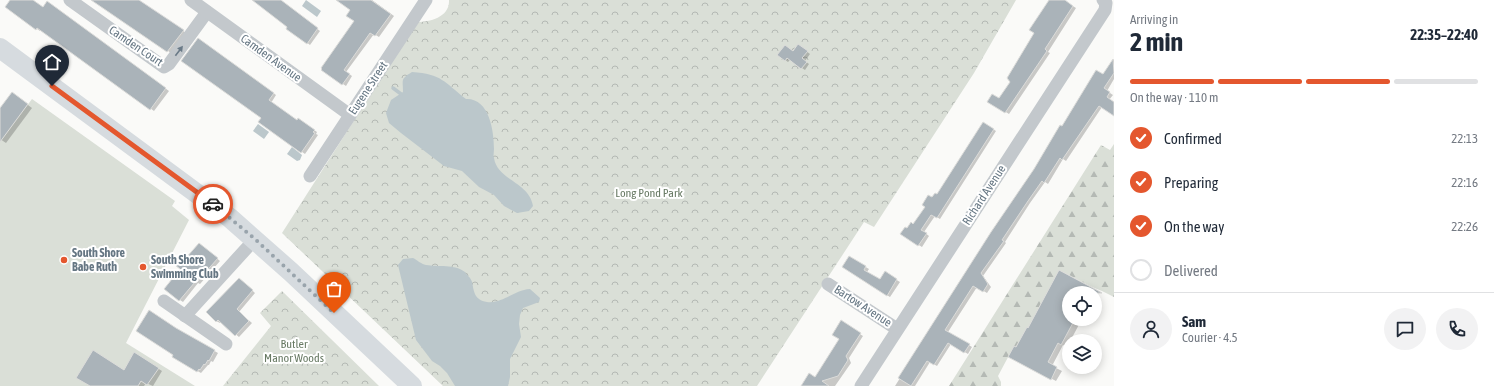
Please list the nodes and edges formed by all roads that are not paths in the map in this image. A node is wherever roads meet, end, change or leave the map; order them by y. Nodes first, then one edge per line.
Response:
1 (70, 0) edge
2 (191, 0) edge
3 (426, 0) edge
4 (1104, 2) edge
5 (208, 12) junction
6 (0, 48) edge
7 (350, 116) junction
8 (310, 176) dead end
9 (255, 239) junction
10 (828, 284) dead end
11 (164, 301) dead end
12 (186, 316) junction
13 (897, 329) junction
14 (226, 344) dead end
15 (412, 386) edge
16 (861, 386) edge

1 -> 5 street, Camden Court
2 - 5 street, Camden Avenue
3 - 7 street, Eugene Street
4 - 13 street, Richard Avenue
5 - 7 street, Camden Avenue
6 - 9 main road
7 - 8 street, Eugene Street
9 - 12 street
9 - 15 main road
10 - 13 street, Bartow Avenue
11 - 12 street
12 - 14 street
13 - 16 street, Richard Avenue

